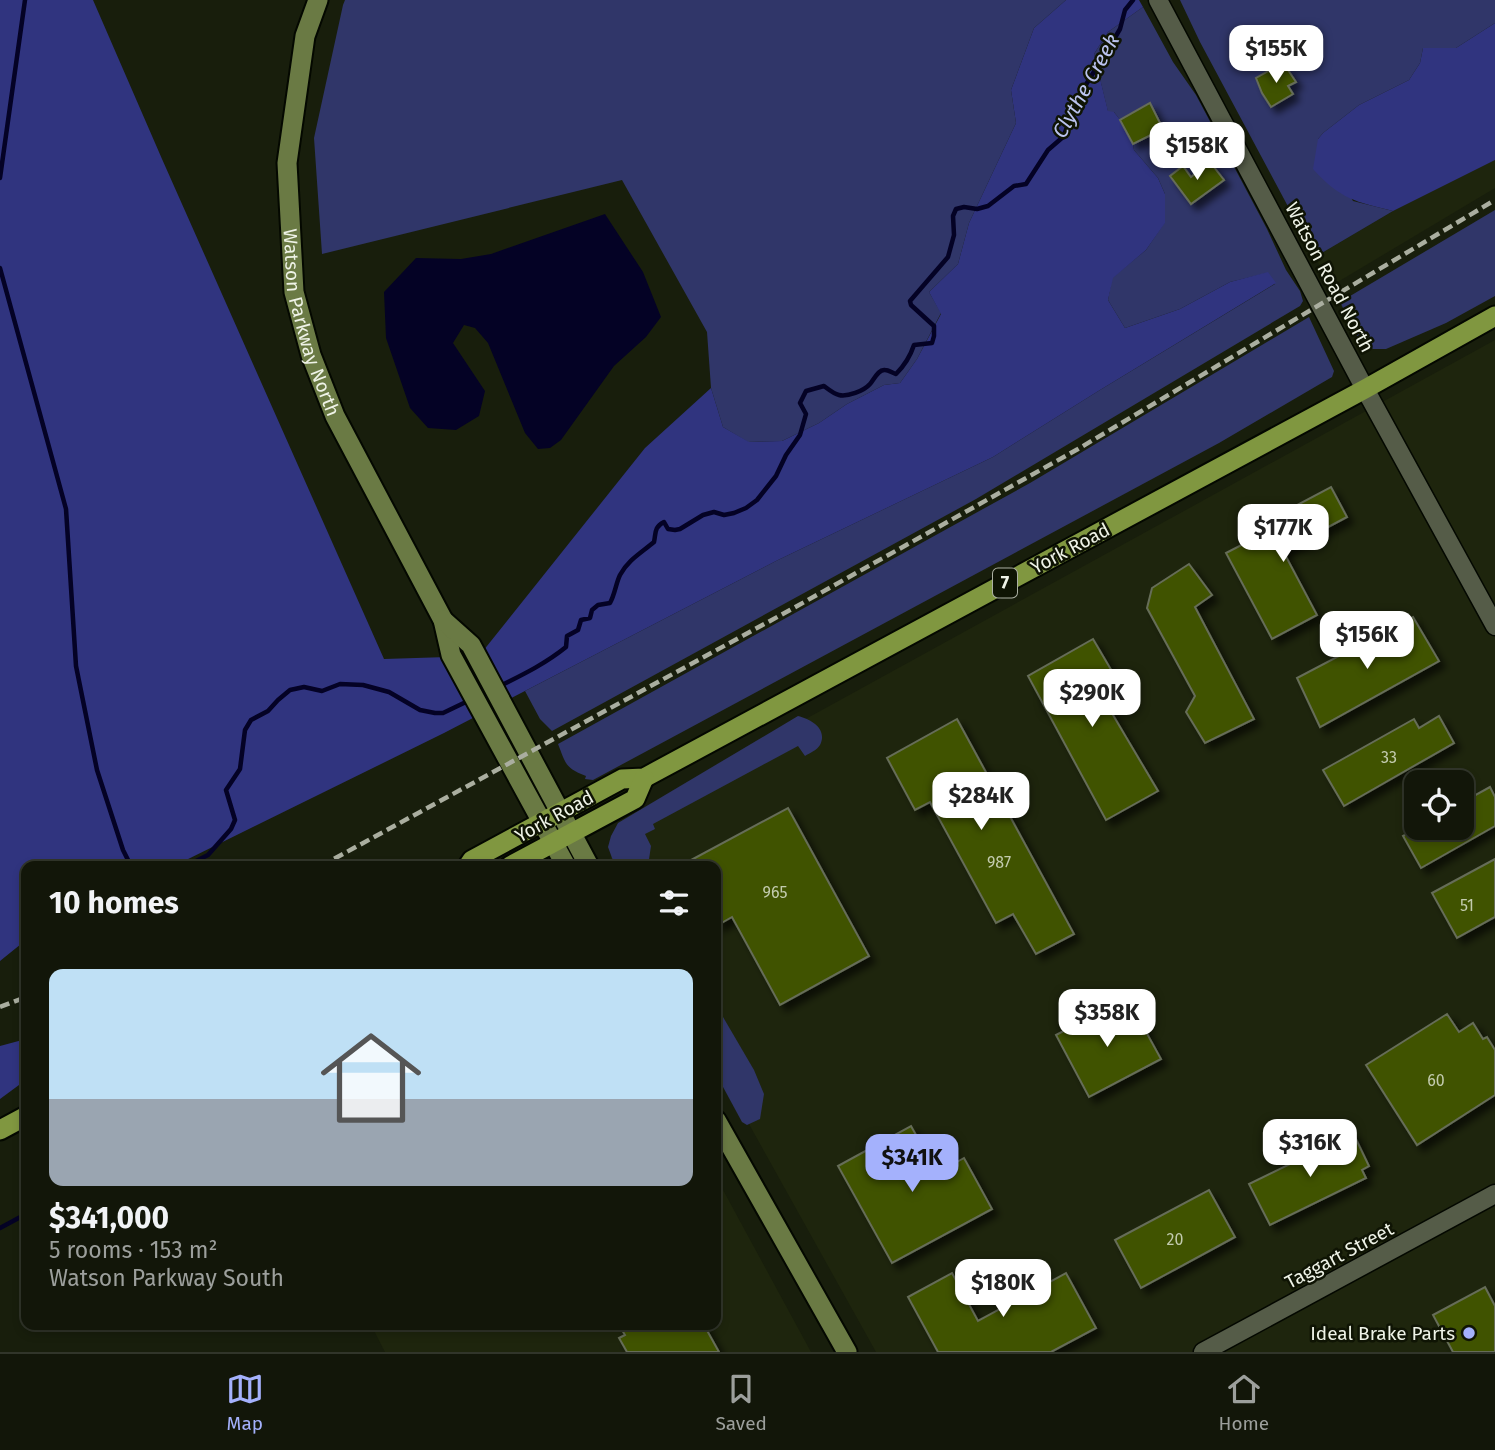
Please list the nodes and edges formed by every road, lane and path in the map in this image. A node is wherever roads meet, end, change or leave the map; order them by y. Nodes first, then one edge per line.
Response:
1 (318, 0) edge
2 (1158, 0) edge
3 (1495, 316) edge
4 (1365, 389) junction
5 (443, 620) junction
6 (1495, 626) edge
7 (644, 778) junction
8 (561, 812) junction
9 (541, 823) junction
10 (572, 833) junction
11 (553, 843) junction
12 (471, 861) edge
13 (519, 861) edge
14 (563, 861) edge
15 (586, 861) edge
16 (21, 1119) edge
17 (721, 1129) edge
18 (0, 1130) edge
19 (1495, 1194) edge
20 (847, 1352) edge
21 (1203, 1352) edge

1 - 5 main road, Watson Parkway North
2 - 4 street, Watson Road North
3 - 4 main road, York Road / 7
4 - 6 street, Watson Road North
4 - 7 main road, York Road / 7
5 - 8 main road, Watson Parkway North
5 - 9 main road, Watson Parkway North
7 - 8 main road, York Road / 7
7 - 10 main road, York Road / 7
8 - 9 main road, York Road / 7
8 - 10 main road, Watson Parkway North
9 - 11 main road, Watson Parkway North
9 - 12 main road, York Road / 7
10 - 11 main road, York Road / 7
10 - 15 main road, Watson Parkway North
11 - 13 main road, York Road / 7
11 - 14 main road, Watson Parkway North
16 - 18 main road
17 - 20 main road
19 - 21 street, Taggart Street

